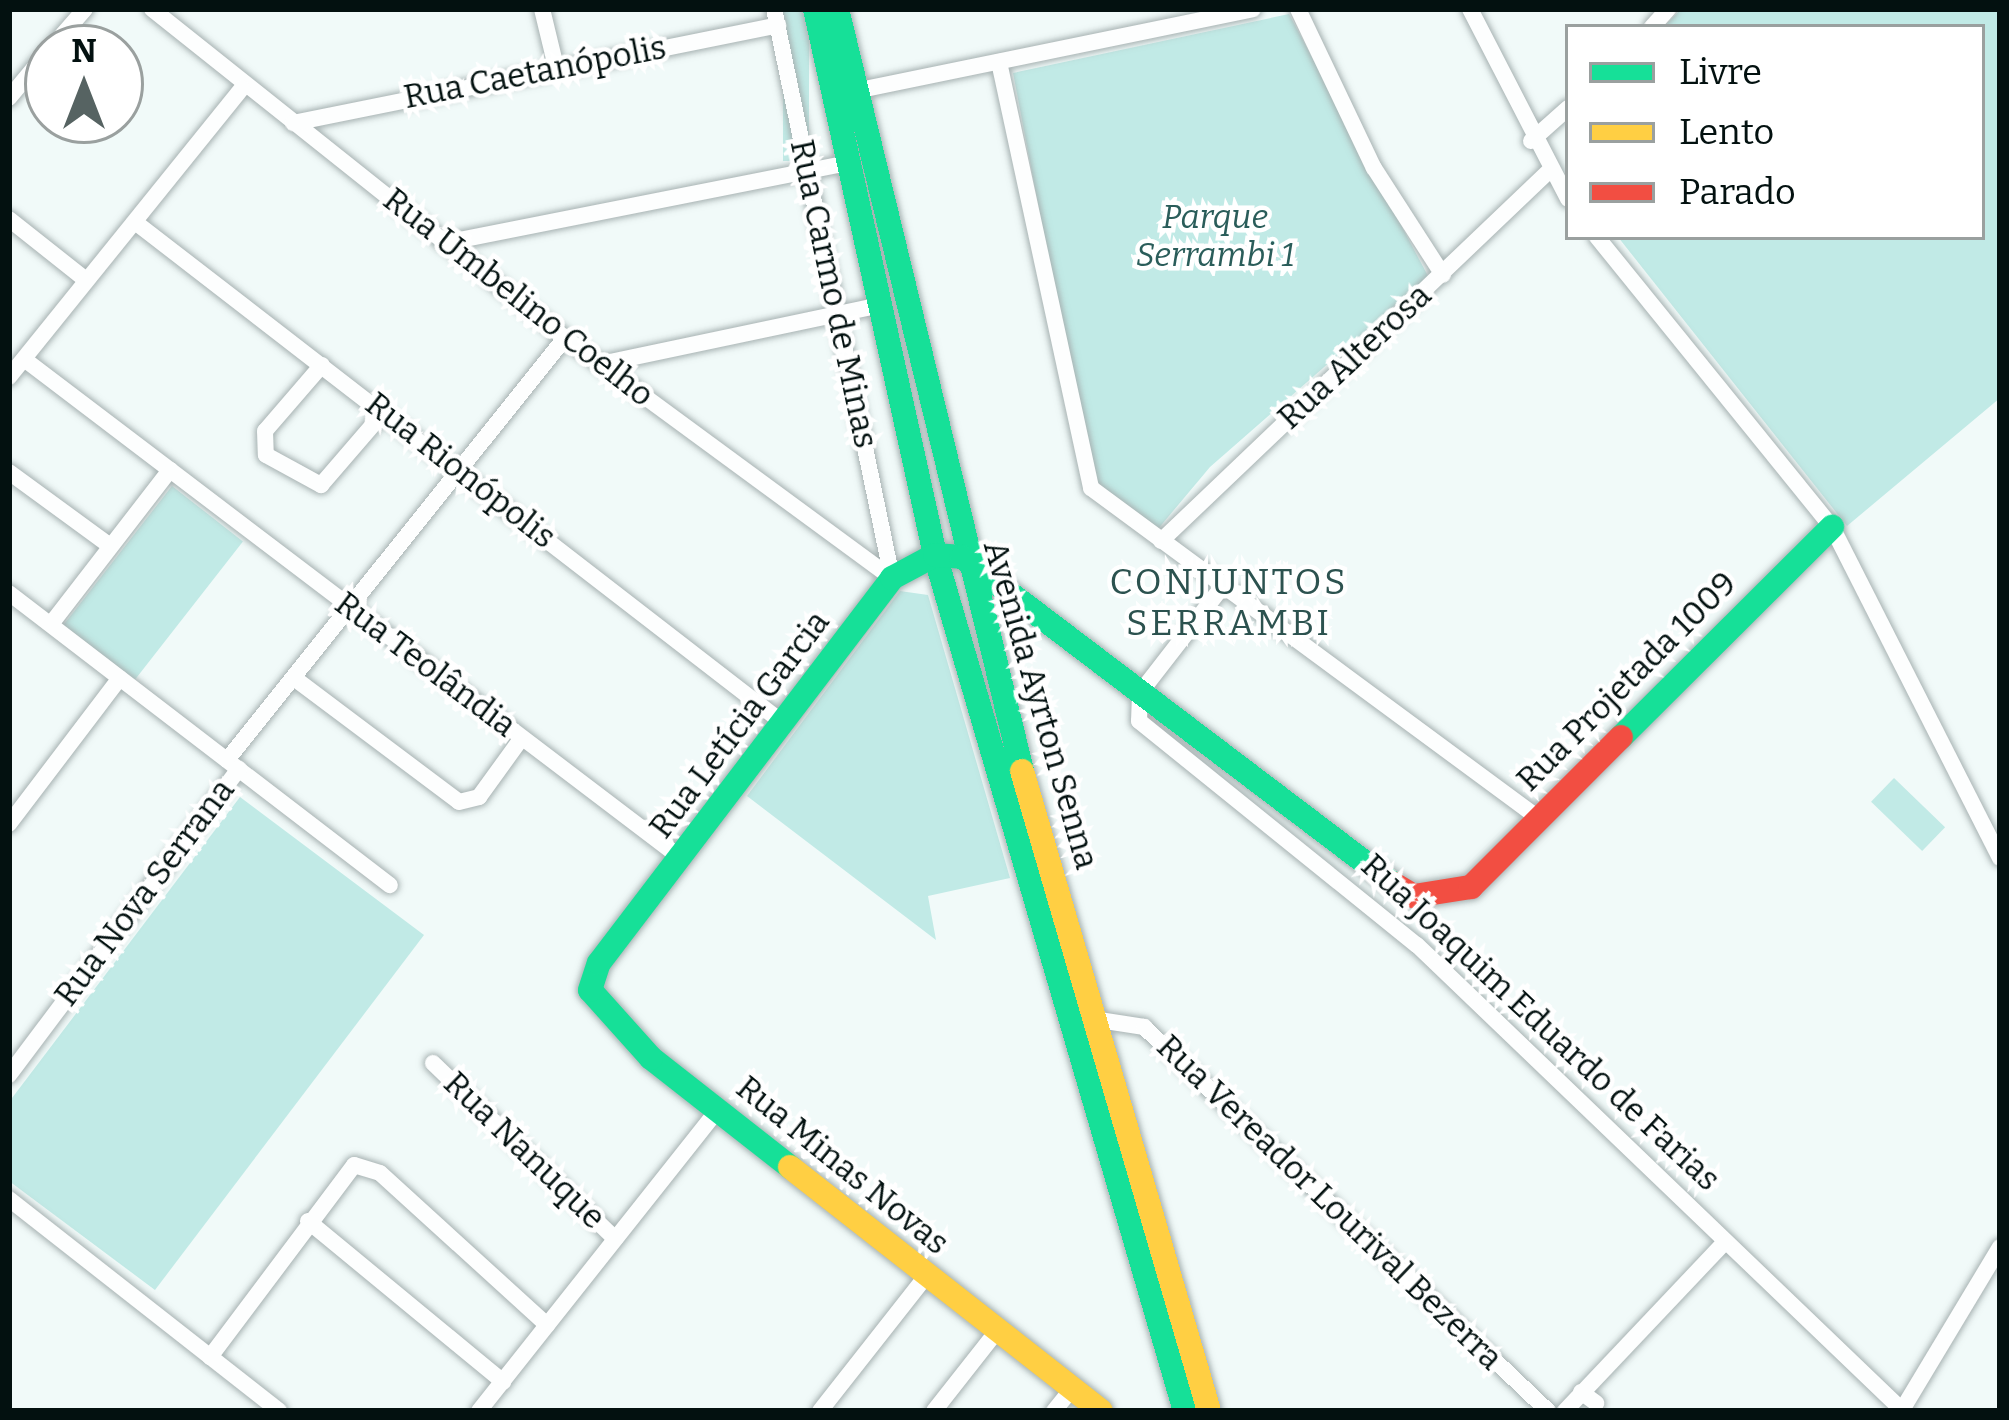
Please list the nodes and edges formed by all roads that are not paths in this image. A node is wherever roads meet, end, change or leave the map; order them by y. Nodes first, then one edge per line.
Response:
1 (152, 9) edge
2 (542, 9) edge
3 (815, 9) edge
4 (837, 9) edge
5 (1253, 9) edge
6 (1298, 9) edge
7 (1470, 9) edge
8 (776, 17) edge
9 (999, 62) junction
10 (556, 67) junction
11 (242, 88) junction
12 (855, 92) junction
13 (1565, 111) edge
14 (293, 123) junction
15 (1531, 141) junction
16 (848, 163) junction
17 (808, 171) junction
18 (1548, 172) junction
19 (1565, 196) edge
20 (135, 222) junction
21 (12, 228) edge
22 (1599, 240) edge
23 (444, 242) junction
24 (1443, 275) junction
25 (86, 280) junction
26 (876, 306) junction
27 (838, 314) junction
28 (565, 338) junction
29 (24, 359) junction
30 (902, 359) junction
31 (602, 364) junction
32 (322, 365) junction
33 (9, 377) edge
34 (384, 412) junction
35 (457, 467) junction
36 (170, 470) junction
37 (9, 472) edge
38 (1832, 527) junction
39 (1161, 541) junction
40 (110, 546) junction
41 (935, 555) junction
42 (962, 557) junction
43 (892, 578) junction
44 (1226, 582) junction
45 (9, 593) edge
46 (348, 606) junction
47 (51, 624) junction
48 (120, 677) junction
49 (294, 677) junction
50 (1140, 694) junction
51 (783, 723) junction
52 (521, 739) junction
53 (232, 765) junction
54 (1538, 817) junction
55 (9, 824) edge
56 (682, 858) junction
57 (2000, 858) edge
58 (390, 885) dead end
59 (1471, 887) joint
60 (609, 949) joint
61 (1099, 1021) junction
62 (433, 1063) dead end
63 (9, 1075) edge
64 (718, 1109) junction
65 (9, 1199) edge
66 (308, 1221) junction
67 (615, 1239) junction
68 (1725, 1242) junction
69 (2000, 1246) edge
70 (926, 1275) junction
71 (547, 1325) junction
72 (997, 1331) junction
73 (209, 1357) junction
74 (503, 1382) junction
75 (1072, 1389) junction
76 (1902, 1410) edge
77 (279, 1411) edge
78 (479, 1411) edge
79 (820, 1411) edge
80 (934, 1411) edge
81 (1054, 1411) edge
82 (1101, 1411) edge
83 (1185, 1411) edge
84 (1209, 1411) edge
85 (1548, 1411) edge
86 (1565, 1411) edge

1 - 11 street, Rua Umbelino Coelho
2 - 10 street
3 - 16 main road, Avenida Ayrton Senna
4 - 12 main road, Avenida Ayrton Senna
5 - 9 street
6 - 24 street
7 - 15 street
8 - 10 street, Rua Caetanópolis
8 - 17 street, Rua Carmo de Minas
9 - 12 street
9 - 39 street
10 - 14 street, Rua Caetanópolis
11 - 14 street, Rua Umbelino Coelho
11 - 20 street
12 - 30 main road, Avenida Ayrton Senna
13 - 15 street
14 - 23 street, Rua Umbelino Coelho
15 - 18 street
16 - 17 street
16 - 26 main road, Avenida Ayrton Senna
17 - 23 street
17 - 27 street, Rua Carmo de Minas
18 - 19 street
18 - 24 street, Rua Alterosa
20 - 25 street
20 - 32 street, Rua Rionópolis
21 - 25 street
22 - 38 street
23 - 28 street, Rua Umbelino Coelho
24 - 39 street, Rua Alterosa
25 - 29 street
26 - 27 street
26 - 30 main road, Avenida Ayrton Senna
27 - 31 street
27 - 43 street, Rua Carmo de Minas
28 - 31 street, Rua Umbelino Coelho
28 - 35 street, Rua Nova Serrana
29 - 33 street
29 - 36 street, Rua Teolândia
30 - 41 main road, Avenida Ayrton Senna
30 - 42 main road, Avenida Ayrton Senna
31 - 43 street, Rua Umbelino Coelho
32 - 34 street, Rua Rionópolis
32 - 34 street
34 - 35 street, Rua Rionópolis
35 - 46 street, Rua Nova Serrana
35 - 51 street, Rua Rionópolis
36 - 40 street
36 - 46 street, Rua Teolândia
37 - 40 street
38 - 54 main road, Rua Projetada 1009
38 - 57 street
39 - 44 street
40 - 47 street
41 - 42 main road
41 - 43 main road, Rua Letícia Garcia
41 - 83 main road, Avenida Ayrton Senna
42 - 50 main road, Rua Joaquim Eduardo de Farias
42 - 61 main road, Avenida Ayrton Senna
43 - 51 main road, Rua Letícia Garcia
44 - 50 street
44 - 54 street
45 - 47 street
46 - 49 street, Rua Nova Serrana
46 - 52 street, Rua Teolândia
47 - 48 street
48 - 53 street
48 - 55 street
49 - 52 street
49 - 53 street, Rua Nova Serrana
50 - 59 main road, Rua Joaquim Eduardo de Farias
50 - 68 street, Rua Joaquim Eduardo de Farias
51 - 56 main road, Rua Letícia Garcia
52 - 56 street, Rua Teolândia
53 - 58 street
53 - 63 street, Rua Nova Serrana
54 - 59 main road, Rua Projetada 1009
56 - 60 main road, Rua Letícia Garcia
60 - 64 main road, Rua Minas Novas
61 - 84 main road, Avenida Ayrton Senna
61 - 85 street, Rua Vereador Lourival Bezerra
62 - 67 street, Rua Nanuque
64 - 67 street
64 - 70 main road, Rua Minas Novas
65 - 73 street
66 - 71 street
66 - 73 street
66 - 74 street
67 - 71 street
68 - 76 street, Rua Joaquim Eduardo de Farias
68 - 86 street
69 - 76 street
70 - 72 main road, Rua Minas Novas
70 - 79 street
71 - 74 street
72 - 75 main road, Rua Minas Novas
72 - 80 street
73 - 77 street
74 - 78 street
75 - 81 street
75 - 82 main road, Rua Minas Novas

